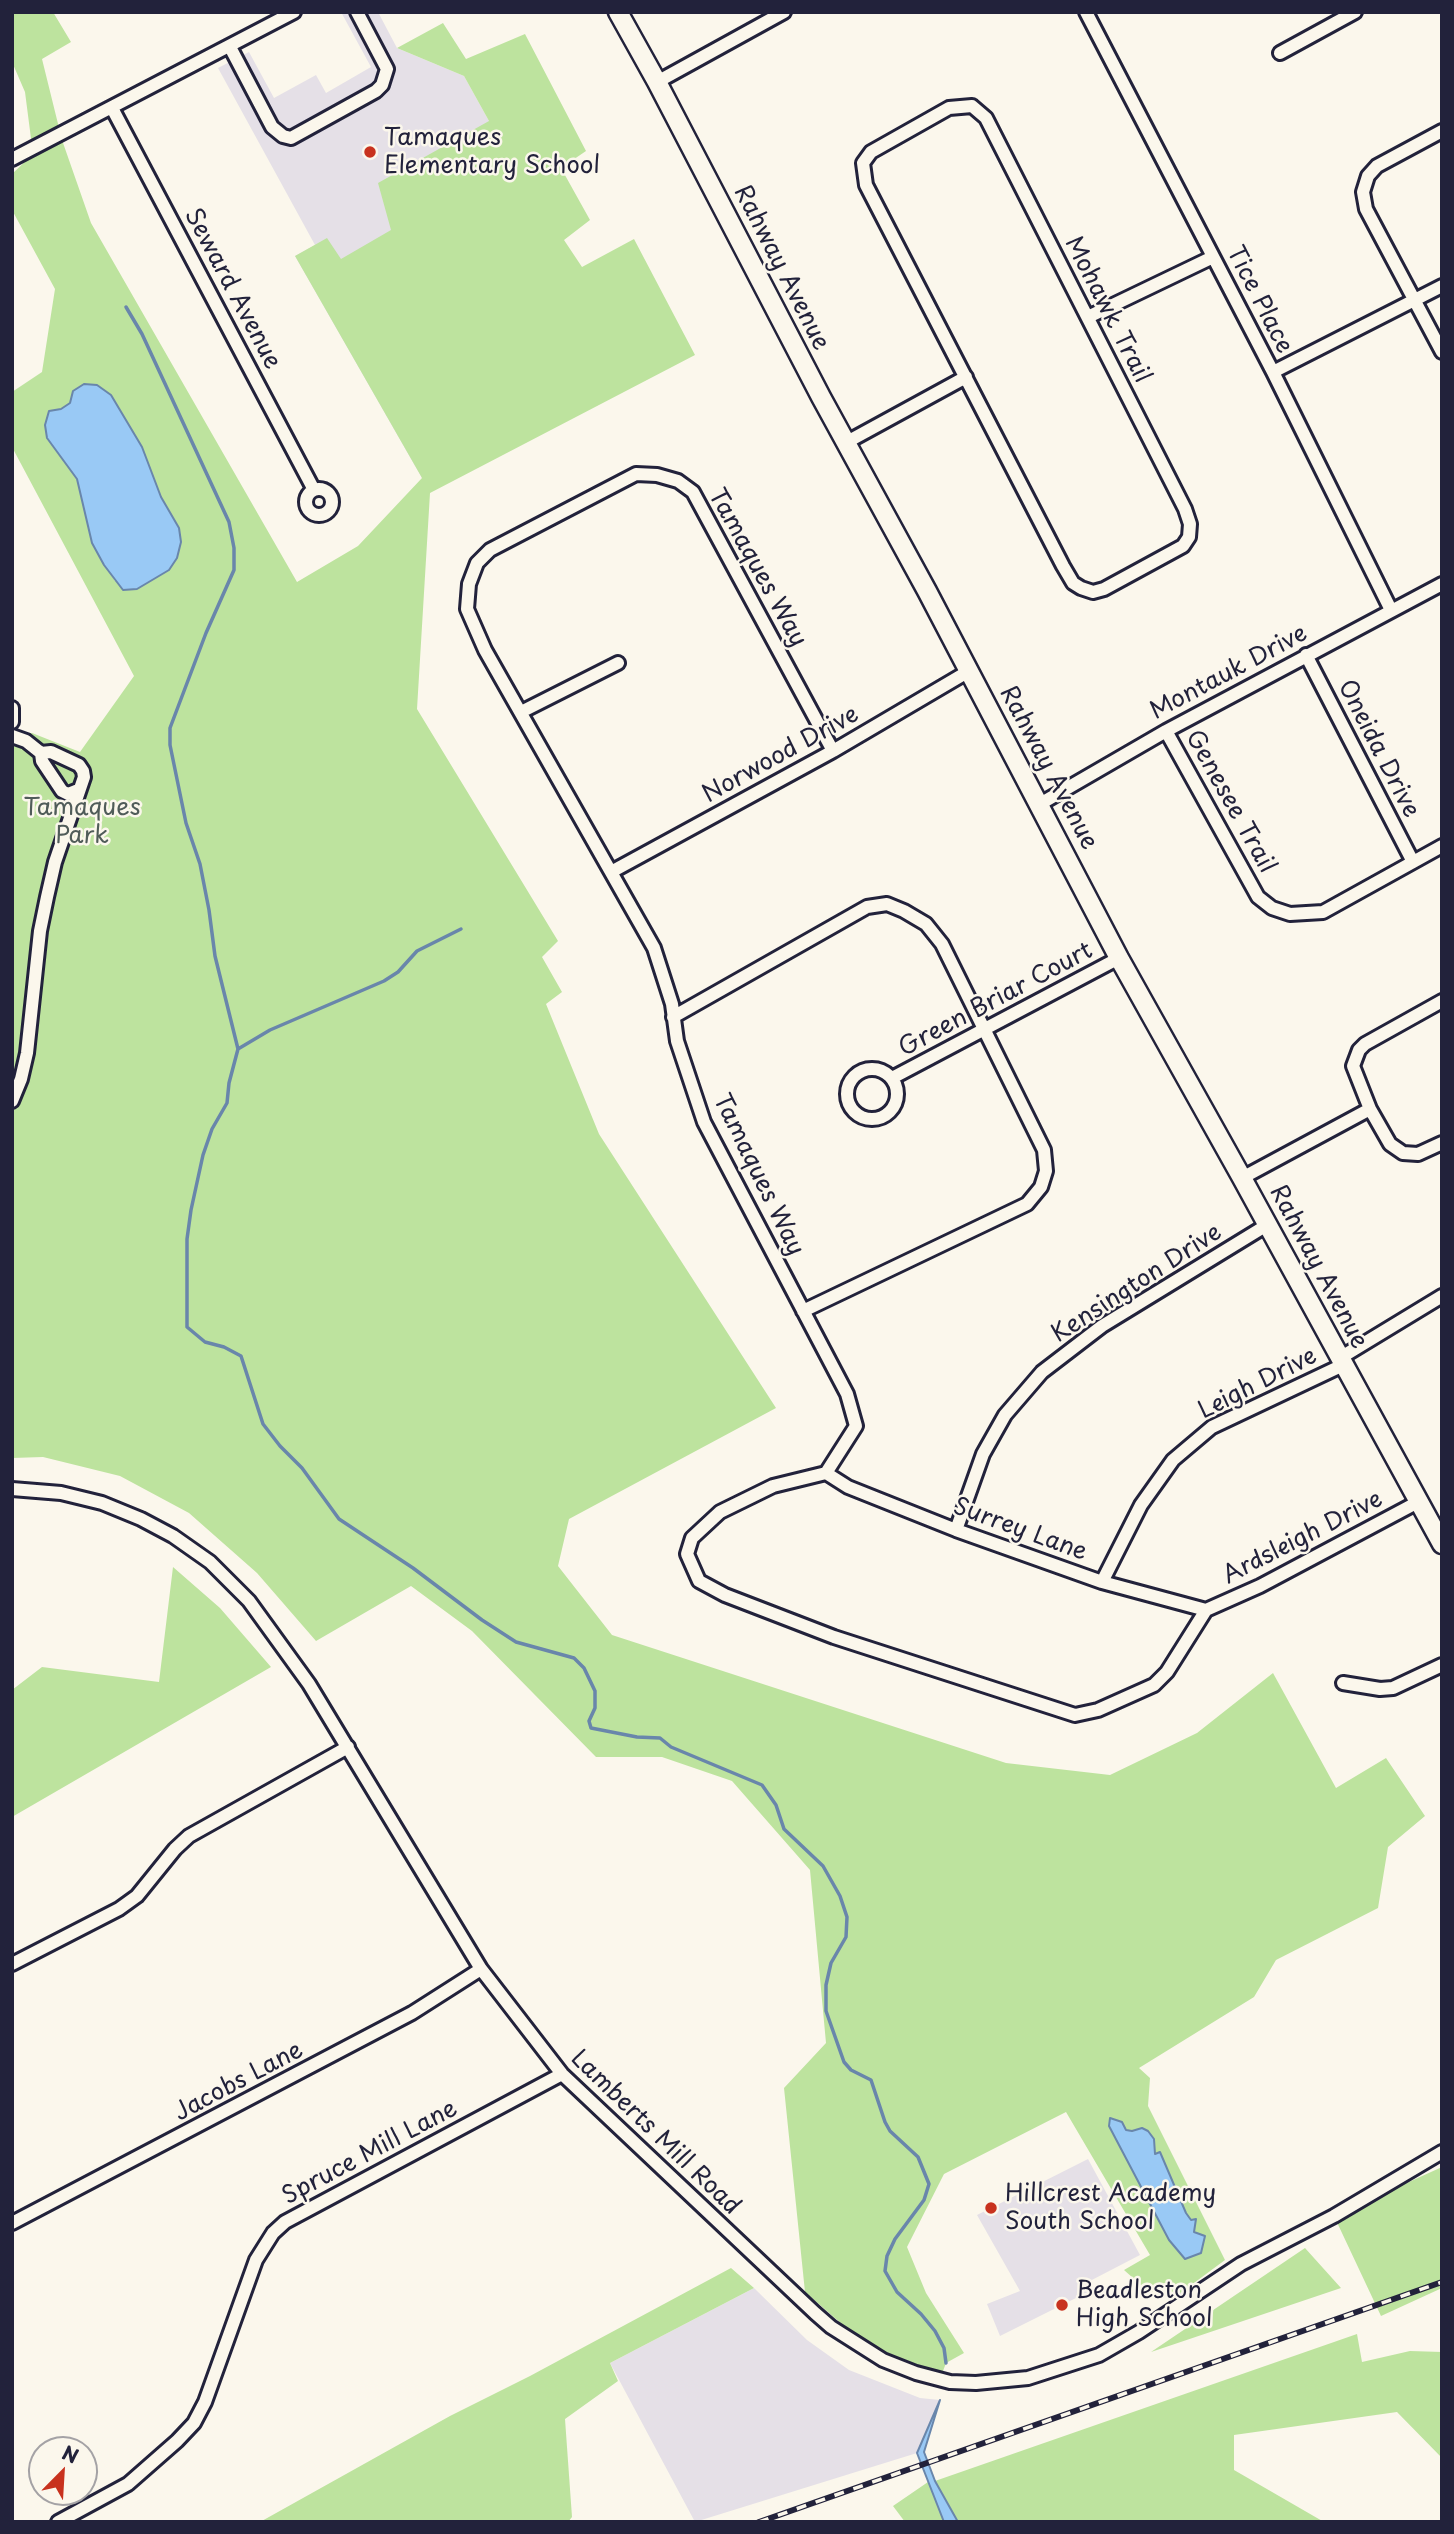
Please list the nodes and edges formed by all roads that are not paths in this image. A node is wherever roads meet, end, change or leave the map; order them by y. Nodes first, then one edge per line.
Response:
1 (294, 12) edge
2 (357, 12) edge
3 (618, 12) edge
4 (784, 12) edge
5 (1086, 12) edge
6 (1355, 12) edge
7 (230, 47) junction
8 (1280, 53) dead end
9 (657, 82) junction
10 (112, 108) junction
11 (1442, 131) edge
12 (12, 159) edge
13 (1213, 257) junction
14 (1442, 286) edge
15 (1414, 300) junction
16 (1088, 317) junction
17 (1442, 352) edge
18 (1273, 372) junction
19 (965, 377) junction
20 (847, 442) junction
21 (314, 490) dead end
22 (1442, 585) edge
23 (1391, 610) junction
24 (1306, 655) junction
25 (618, 663) dead end
26 (969, 671) junction
27 (12, 708) edge
28 (521, 712) junction
29 (12, 722) edge
30 (1166, 730) junction
31 (12, 736) edge
32 (833, 751) junction
33 (41, 753) junction
34 (78, 790) junction
35 (1040, 804) junction
36 (1442, 846) edge
37 (1413, 862) junction
38 (611, 872) junction
39 (1119, 958) junction
40 (1442, 1001) edge
41 (673, 1017) junction
42 (985, 1031) junction
43 (892, 1078) junction
44 (12, 1101) edge
45 (1370, 1108) junction
46 (1442, 1143) edge
47 (1242, 1178) junction
48 (1267, 1225) junction
49 (1442, 1296) edge
50 (803, 1311) junction
51 (1341, 1361) junction
52 (826, 1473) junction
53 (12, 1489) edge
54 (1418, 1502) junction
55 (956, 1530) junction
56 (1442, 1544) edge
57 (1102, 1582) junction
58 (1206, 1609) junction
59 (1442, 1665) edge
60 (1343, 1683) dead end
61 (348, 1748) junction
62 (12, 1964) edge
63 (481, 1969) junction
64 (562, 2074) junction
65 (1442, 2152) edge
66 (12, 2223) edge
67 (58, 2522) edge

1 - 7 street
2 - 7 street
3 - 9 street, Rahway Avenue
4 - 9 street
5 - 13 street, Tice Place
6 - 8 street
7 - 10 street
9 - 20 street, Rahway Avenue
10 - 12 street
10 - 21 street, Seward Avenue
11 - 15 street
13 - 16 street
13 - 18 street, Tice Place
14 - 15 street
15 - 17 street
15 - 18 street
16 - 19 street, Mohawk Trail
16 - 19 street, Mohawk Trail
18 - 23 street, Tice Place
19 - 20 street
20 - 26 street, Rahway Avenue
22 - 23 street, Montauk Drive
23 - 24 street, Montauk Drive
24 - 30 street, Montauk Drive
24 - 37 street, Oneida Drive
25 - 28 street
26 - 32 street, Norwood Drive
26 - 35 street, Rahway Avenue
27 - 29 street
28 - 32 street, Tamaques Way
28 - 38 street, Tamaques Way
30 - 35 street, Montauk Drive
30 - 37 street, Genesee Trail
31 - 33 street
32 - 38 street, Norwood Drive
33 - 34 street
33 - 34 street
34 - 44 street
35 - 39 street, Rahway Avenue
36 - 37 street, Genesee Trail
38 - 41 street, Tamaques Way
39 - 42 street, Green Briar Court
39 - 47 street, Rahway Avenue
40 - 45 street
41 - 42 street
41 - 50 street, Tamaques Way
42 - 43 street, Green Briar Court
42 - 50 street
43 - 43 street
45 - 46 street
45 - 47 street
47 - 48 street, Rahway Avenue
48 - 51 street, Rahway Avenue
48 - 55 street, Kensington Drive
49 - 51 street, Leigh Drive
50 - 52 street, Tamaques Way
51 - 54 street, Rahway Avenue
51 - 57 street, Leigh Drive
52 - 55 street, Surrey Lane
52 - 58 street
53 - 61 street, Lamberts Mill Road
54 - 56 street, Rahway Avenue
54 - 58 street, Ardsleigh Drive
55 - 57 street, Surrey Lane
57 - 58 street, Surrey Lane
59 - 60 street
61 - 62 street
61 - 63 street, Lamberts Mill Road
63 - 64 street, Lamberts Mill Road
63 - 66 street, Jacobs Lane
64 - 65 street, Lamberts Mill Road
64 - 67 street, Spruce Mill Lane

